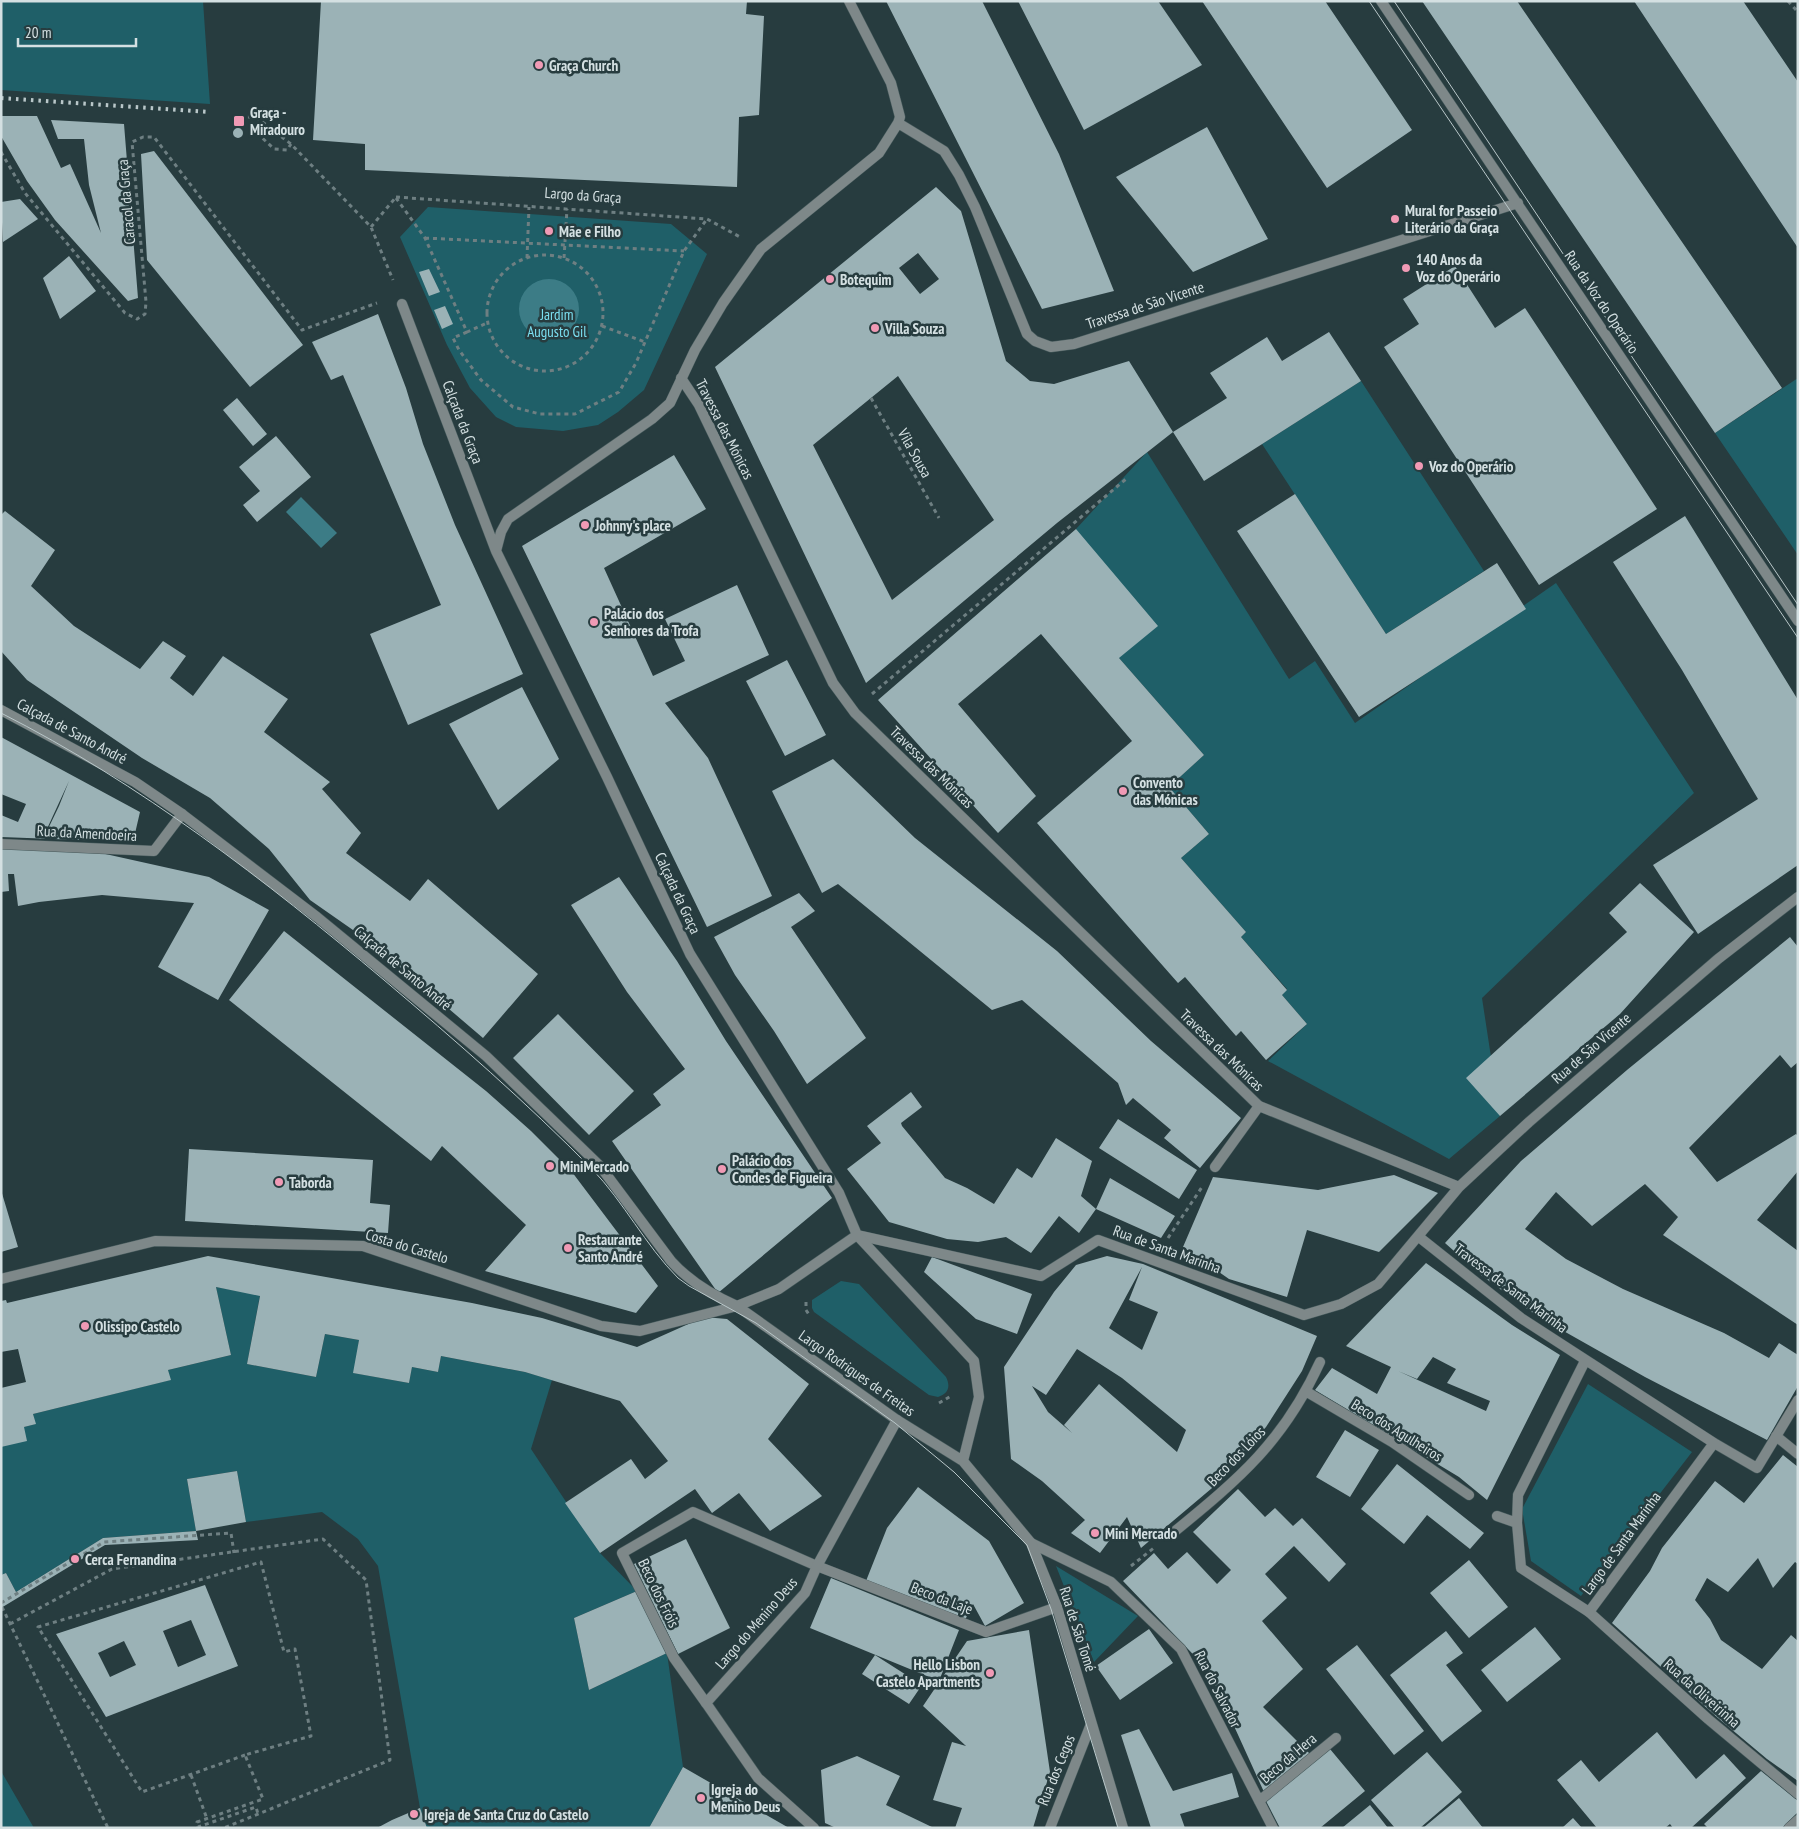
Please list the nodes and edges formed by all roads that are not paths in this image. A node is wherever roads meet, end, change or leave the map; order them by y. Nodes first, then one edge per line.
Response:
1 (849, 1) edge
2 (1381, 1) edge
3 (898, 123) junction
4 (1518, 203) junction
5 (402, 304) dead end
6 (681, 378) junction
7 (496, 551) junction
8 (1798, 620) edge
9 (2, 710) edge
10 (182, 814) junction
11 (1, 844) edge
12 (1798, 898) edge
13 (1259, 1106) junction
14 (1215, 1168) road end
15 (1459, 1187) junction
16 (857, 1235) junction
17 (1419, 1237) junction
18 (1, 1279) edge
19 (737, 1306) junction
20 (1585, 1361) junction
21 (1320, 1362) dead end
22 (1307, 1392) junction
23 (1798, 1400) edge
24 (897, 1420) junction
25 (1776, 1436) junction
26 (1714, 1443) junction
27 (1798, 1454) edge
28 (963, 1461) junction
29 (1469, 1495) dead end
30 (1497, 1516) dead end
31 (1517, 1523) junction
32 (1174, 1532) road end
33 (1031, 1543) junction
34 (817, 1566) junction
35 (1057, 1606) junction
36 (1589, 1612) junction
37 (706, 1703) junction
38 (1091, 1724) junction
39 (1336, 1738) dead end
40 (1798, 1794) edge
41 (1259, 1801) junction
42 (1798, 1820) edge
43 (810, 1825) edge
44 (1050, 1828) edge
45 (1123, 1828) edge
46 (1273, 1828) edge
47 (1789, 1828) edge

1 - 3 street
2 - 4 street, Rua da Voz do Operário
3 - 4 street, Travessa de São Vicente
3 - 6 street
4 - 8 street, Rua da Voz do Operário
5 - 7 street, Calçada da Graça
6 - 7 street
6 - 13 street, Travessa das Mónicas
7 - 16 street, Calçada da Graça
9 - 10 street, Calçada de Santo André
10 - 11 street, Rua da Amendoeira
10 - 19 street, Calçada de Santo André
12 - 15 street, Rua de São Vicente
13 - 14 street, Travessa das Mónicas
13 - 15 street, Travessa das Mónicas
15 - 17 street, Rua de São Vicente
16 - 17 street, Rua de Santa Marinha
16 - 19 street
16 - 28 street, Calçada da Graça
17 - 20 street, Travessa de Santa Marinha
18 - 19 street, Costa do Castelo
19 - 24 street, Largo Rodrigues de Freitas
20 - 26 street
20 - 31 street, Largo de Santa Marinha
21 - 22 street, Beco dos Lóios
22 - 29 street, Beco dos Agulheiros
22 - 32 street, Beco dos Lóios
23 - 25 street
24 - 28 street, Largo Rodrigues de Freitas
24 - 34 street, Largo do Menino Deus
25 - 26 street
25 - 27 street
26 - 36 street, Largo de Santa Marinha
28 - 33 street, Rua de São Tomé
30 - 31 street
31 - 36 street, Largo de Santa Marinha
33 - 35 street, Rua de São Tomé
33 - 41 street, Rua do Salvador
34 - 35 street, Beco da Laje
34 - 37 street, Largo do Menino Deus
34 - 37 street, Beco dos Fróis
35 - 38 street, Rua de São Tomé
36 - 40 street, Rua da Oliveirinha
37 - 43 street
38 - 44 street, Rua dos Cegos
38 - 45 street, Rua de São Tomé
39 - 41 street, Beco da Hera
41 - 46 street, Rua do Salvador
42 - 47 street

